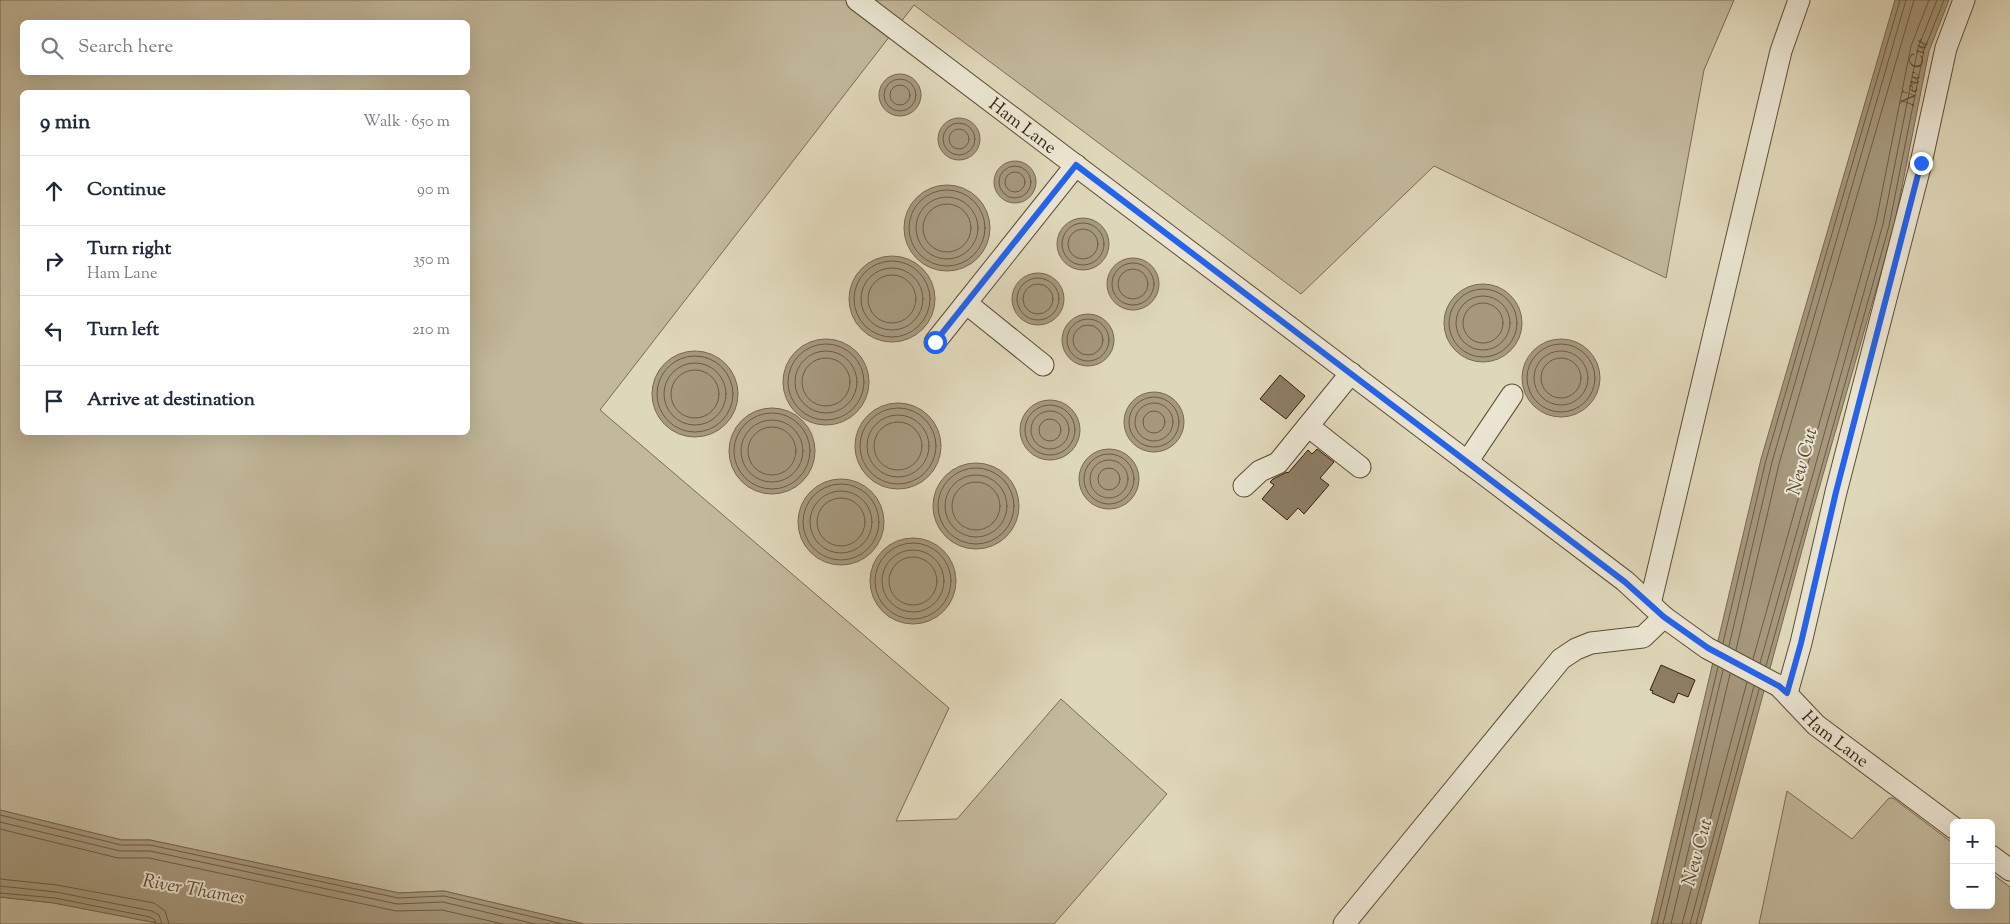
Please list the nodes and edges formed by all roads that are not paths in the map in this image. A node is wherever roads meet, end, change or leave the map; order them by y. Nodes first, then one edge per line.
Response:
1 (857, 0) edge
2 (1799, 0) edge
3 (1964, 0) edge
4 (1076, 165) junction
5 (966, 303) junction
6 (935, 342) dead end
7 (1043, 365) dead end
8 (1351, 373) junction
9 (1512, 395) dead end
10 (1308, 426) junction
11 (1467, 462) junction
12 (1360, 467) dead end
13 (1244, 486) dead end
14 (1657, 610) junction
15 (1783, 690) junction
16 (1950, 825) edge
17 (1995, 859) edge
18 (2010, 870) edge
19 (1344, 924) edge

1 - 4 street, Ham Lane
2 - 14 street
3 - 15 street
4 - 5 street
4 - 8 street, Ham Lane
5 - 6 street
5 - 7 street
8 - 10 street
8 - 11 street, Ham Lane
9 - 11 street
10 - 12 street
10 - 13 street
11 - 14 street, Ham Lane
14 - 15 street, Ham Lane
14 - 19 street
15 - 16 street, Ham Lane
17 - 18 street

